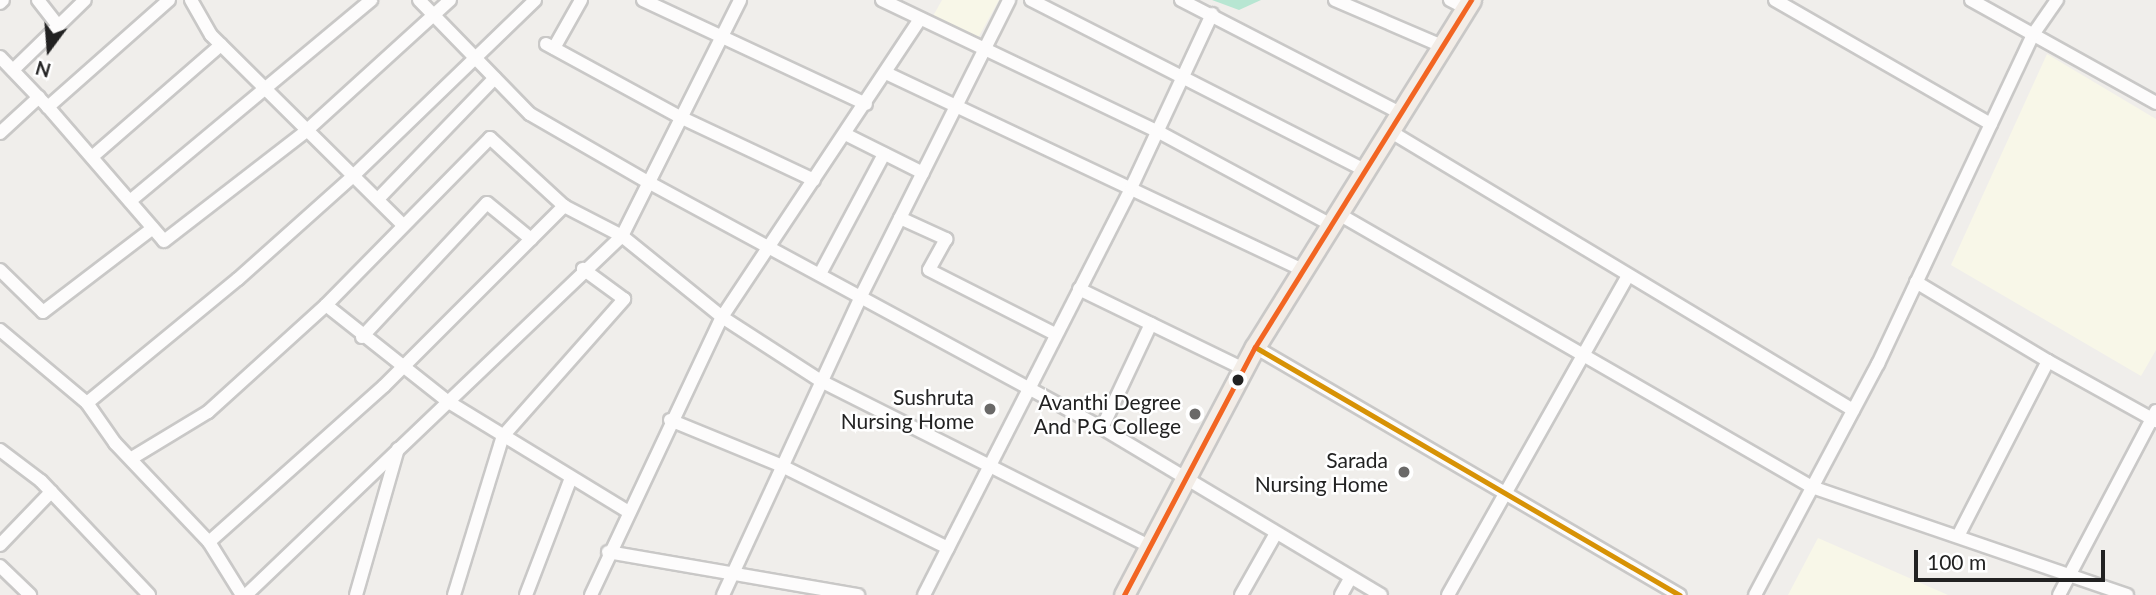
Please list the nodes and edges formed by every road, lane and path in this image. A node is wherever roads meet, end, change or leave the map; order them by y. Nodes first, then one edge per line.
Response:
1 (38, 0) edge
2 (85, 0) edge
3 (169, 0) edge
4 (191, 0) edge
5 (371, 0) edge
6 (419, 0) edge
7 (450, 0) edge
8 (535, 0) edge
9 (581, 0) edge
10 (643, 0) edge
11 (740, 0) edge
12 (882, 0) edge
13 (1009, 0) edge
14 (1031, 0) edge
15 (1181, 0) edge
16 (1335, 0) edge
17 (1775, 0) edge
18 (1971, 0) edge
19 (2057, 0) edge
20 (1462, 3) edge
21 (1212, 14) junction
22 (435, 16) junction
23 (920, 19) junction
24 (58, 26) junction
25 (2032, 36) junction
26 (721, 39) junction
27 (221, 45) junction
28 (1442, 46) junction
29 (984, 50) junction
30 (0, 57) edge
31 (477, 59) junction
32 (13, 70) junction
33 (886, 73) junction
34 (1183, 74) junction
35 (495, 78) junction
36 (267, 90) junction
37 (43, 102) junction
38 (2156, 103) edge
39 (866, 104) junction
40 (957, 106) junction
41 (1398, 112) junction
42 (680, 117) junction
43 (1991, 124) junction
44 (1388, 130) junction
45 (1157, 131) junction
46 (305, 132) junction
47 (0, 133) edge
48 (845, 134) junction
49 (884, 154) junction
50 (92, 158) junction
51 (1364, 170) junction
52 (923, 173) junction
53 (353, 176) junction
54 (814, 180) junction
55 (648, 182) junction
56 (1131, 188) junction
57 (378, 199) junction
58 (130, 201) junction
59 (564, 206) junction
60 (900, 218) junction
61 (1334, 218) junction
62 (402, 224) junction
63 (153, 228) junction
64 (622, 236) junction
65 (531, 239) junction
66 (772, 247) junction
67 (583, 269) junction
68 (0, 270) edge
69 (1304, 271) junction
70 (820, 274) junction
71 (1627, 277) junction
72 (1916, 282) junction
73 (1079, 289) junction
74 (861, 296) junction
75 (326, 305) junction
76 (722, 317) junction
77 (1151, 324) junction
78 (0, 330) edge
79 (1055, 334) junction
80 (362, 337) junction
81 (1255, 347) junction
82 (1583, 356) junction
83 (2048, 361) junction
84 (403, 367) junction
85 (1244, 369) junction
86 (821, 381) junction
87 (1028, 388) junction
88 (447, 401) junction
89 (87, 403) junction
90 (1853, 410) junction
91 (2155, 417) edge
92 (670, 419) junction
93 (1102, 428) junction
94 (503, 436) junction
95 (398, 449) junction
96 (0, 450) edge
97 (132, 458) junction
98 (782, 466) junction
99 (990, 466) junction
100 (571, 478) junction
101 (1187, 480) junction
102 (1812, 487) junction
103 (1508, 491) junction
104 (51, 492) junction
105 (627, 511) junction
106 (1275, 535) junction
107 (1958, 536) junction
108 (209, 542) junction
109 (0, 545) edge
110 (1149, 546) junction
111 (948, 548) junction
112 (608, 552) junction
113 (0, 566) edge
114 (730, 573) junction
115 (2068, 574) junction
116 (1350, 579) junction
117 (30, 595) edge
118 (149, 595) edge
119 (244, 595) edge
120 (356, 595) edge
121 (454, 595) edge
122 (526, 595) edge
123 (591, 595) edge
124 (723, 595) edge
125 (858, 595) edge
126 (924, 595) edge
127 (1124, 595) edge
128 (1241, 595) edge
129 (1341, 595) edge
130 (1381, 595) edge
131 (1448, 595) edge
132 (1680, 595) edge
133 (1755, 595) edge
134 (2059, 595) edge
135 (2127, 595) edge

1 - 24 street
2 - 24 street
3 - 37 street
4 - 27 street
5 - 36 street
6 - 22 street
7 - 22 street
8 - 31 street
9 - 42 street
10 - 26 street
11 - 26 street
12 - 23 street
13 - 29 street
14 - 34 street
15 - 21 street
16 - 28 street
17 - 43 street
18 - 25 street
19 - 25 street
20 - 28 main road
21 - 34 street
21 - 41 street
22 - 31 street
22 - 46 street
23 - 29 street
23 - 33 street
24 - 32 street
25 - 38 street
25 - 43 street
26 - 39 street
26 - 42 street
27 - 36 street
27 - 50 street
28 - 41 main road
29 - 40 street
29 - 45 street
30 - 32 street
31 - 35 street
31 - 53 street
32 - 37 street
33 - 39 street
33 - 40 street
34 - 45 street
34 - 51 street
35 - 55 street
35 - 57 street
36 - 46 street
36 - 58 street
37 - 47 street
37 - 50 street
39 - 48 street
40 - 52 street
40 - 56 street
41 - 44 main road
42 - 54 street
42 - 55 street
43 - 72 street
44 - 51 main road
44 - 71 street
45 - 56 street
45 - 61 street
46 - 53 street
46 - 63 street
48 - 49 street
48 - 54 street
49 - 52 street
49 - 70 street
50 - 58 street
51 - 61 main road
52 - 60 street
53 - 57 street
53 - 89 street
54 - 66 street
55 - 64 street
55 - 66 street
56 - 69 street
56 - 73 street
57 - 62 street
58 - 63 street
59 - 62 street
59 - 64 street
59 - 65 street
60 - 74 street
60 - 79 street
61 - 69 main road
61 - 82 street
62 - 75 street
63 - 68 street
64 - 67 street
64 - 76 street
65 - 80 street
65 - 84 street
66 - 70 street
66 - 76 street
67 - 88 street
67 - 94 street
69 - 81 main road
70 - 74 street
71 - 82 street
71 - 90 street
72 - 83 street
72 - 90 street
73 - 77 street
73 - 79 street
74 - 86 street
74 - 87 street
75 - 80 street
75 - 97 street
76 - 86 street
76 - 92 street
77 - 85 street
77 - 93 street
78 - 89 street
79 - 87 street
80 - 84 street
81 - 85 main road
81 - 103 street
82 - 102 street
82 - 103 street
83 - 91 street
83 - 107 street
84 - 88 street
84 - 108 street
85 - 101 main road
86 - 98 street
86 - 99 street
87 - 93 street
87 - 99 street
88 - 94 street
88 - 95 street
89 - 97 street
90 - 102 street
91 - 115 street
92 - 98 street
92 - 105 street
93 - 101 street
94 - 100 street
94 - 121 street
95 - 119 street
95 - 120 street
96 - 104 street
97 - 108 street
98 - 111 street
98 - 114 street
99 - 110 street
99 - 111 street
100 - 105 street
100 - 122 street
101 - 106 street
101 - 110 main road
102 - 107 street
102 - 133 street
103 - 131 street
103 - 132 street
104 - 109 street
104 - 118 street
105 - 112 street
106 - 116 street
106 - 128 street
107 - 115 street
108 - 119 street
110 - 127 main road
111 - 126 street
112 - 114 street
112 - 123 street
113 - 117 street
114 - 124 street
114 - 125 street
115 - 134 street
115 - 135 street
116 - 129 street
116 - 130 street

